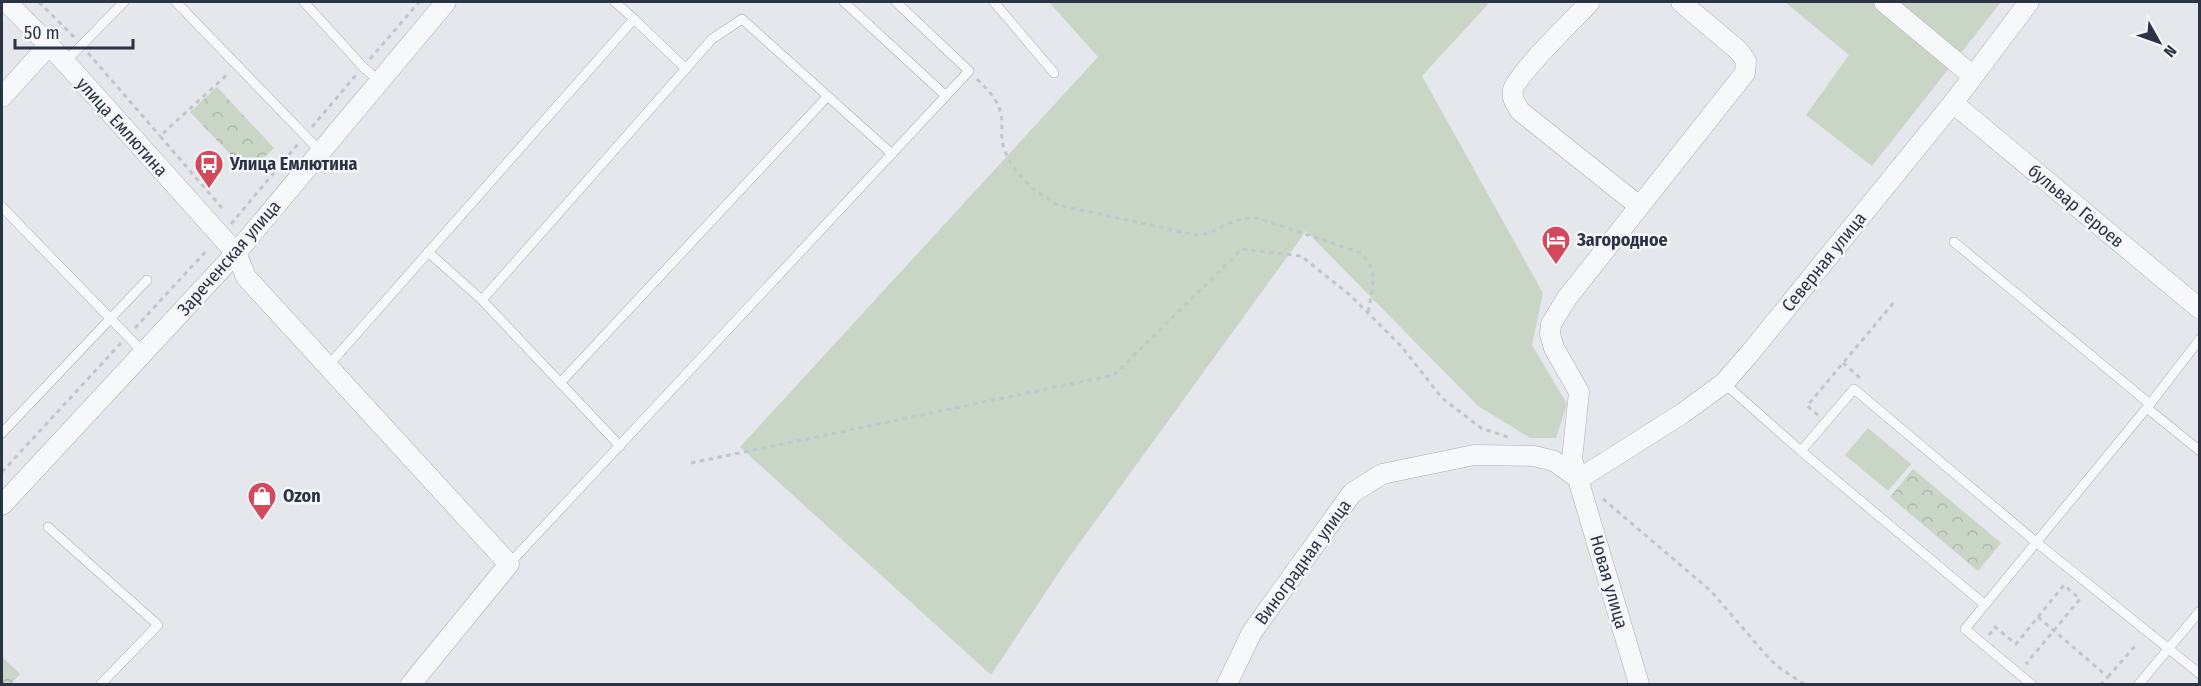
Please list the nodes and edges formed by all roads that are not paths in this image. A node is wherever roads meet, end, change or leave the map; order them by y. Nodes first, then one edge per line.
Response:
1 (7, 2) edge
2 (176, 2) edge
3 (304, 2) edge
4 (446, 2) edge
5 (615, 2) edge
6 (844, 2) edge
7 (896, 2) edge
8 (994, 2) edge
9 (1590, 2) edge
10 (1681, 2) edge
11 (1885, 2) edge
12 (2030, 2) edge
13 (117, 4) edge
14 (634, 19) junction
15 (49, 45) junction
16 (65, 62) junction
17 (686, 69) junction
18 (1054, 73) dead end
19 (1973, 76) junction
20 (379, 81) junction
21 (946, 96) junction
22 (2, 97) edge
23 (826, 97) junction
24 (1953, 103) junction
25 (320, 151) junction
26 (892, 154) junction
27 (1638, 206) junction
28 (2, 207) edge
29 (1954, 242) dead end
30 (428, 252) junction
31 (236, 253) junction
32 (147, 280) dead end
33 (482, 300) junction
34 (2199, 309) edge
35 (110, 318) junction
36 (2199, 339) edge
37 (144, 352) junction
38 (328, 366) junction
39 (560, 383) junction
40 (1724, 383) junction
41 (2148, 406) junction
42 (2, 433) edge
43 (620, 446) junction
44 (1802, 451) junction
45 (2199, 452) edge
46 (1579, 479) junction
47 (2, 505) edge
48 (48, 527) dead end
49 (2037, 542) junction
50 (509, 564) junction
51 (1984, 604) junction
52 (2199, 611) edge
53 (2168, 649) junction
54 (2199, 674) edge
55 (100, 684) edge
56 (411, 684) edge
57 (1227, 684) edge
58 (1640, 684) edge
59 (2031, 684) edge
60 (2139, 684) edge

1 - 15 street, улица Емлютина
2 - 25 lane
3 - 20 lane
4 - 20 street, Зареченская улица
5 - 14 lane
6 - 21 lane
7 - 21 lane
8 - 18 lane
9 - 27 street
10 - 27 street, Новая улица
11 - 19 street
12 - 19 street, Северная улица
13 - 16 lane
14 - 17 lane
14 - 30 lane
15 - 16 street, улица Емлютина
15 - 22 street
16 - 31 street, улица Емлютина
17 - 23 lane
17 - 33 lane
19 - 24 street, Северная улица
20 - 25 street, Зареченская улица
21 - 26 lane
23 - 26 lane
23 - 39 lane
24 - 34 street, бульвар Героев
24 - 40 street, Северная улица
25 - 31 street, Зареченская улица
26 - 43 lane
27 - 46 street, Новая улица
28 - 35 lane
29 - 41 lane
30 - 33 lane
30 - 38 lane
31 - 37 street, Зареченская улица
31 - 38 street, улица Емлютина
32 - 35 lane
33 - 39 lane
35 - 37 lane
35 - 42 lane
36 - 41 lane
37 - 47 street, Зареченская улица
38 - 50 street, улица Емлютина
39 - 43 lane
40 - 44 lane
40 - 46 street, Северная улица
41 - 45 lane
41 - 49 lane
43 - 50 lane
44 - 49 lane
44 - 51 lane
46 - 57 street, Виноградная улица
46 - 58 street, Новая улица
48 - 55 lane
49 - 51 lane
49 - 53 lane
50 - 56 street
51 - 59 lane
52 - 53 lane
53 - 54 lane
53 - 60 lane

